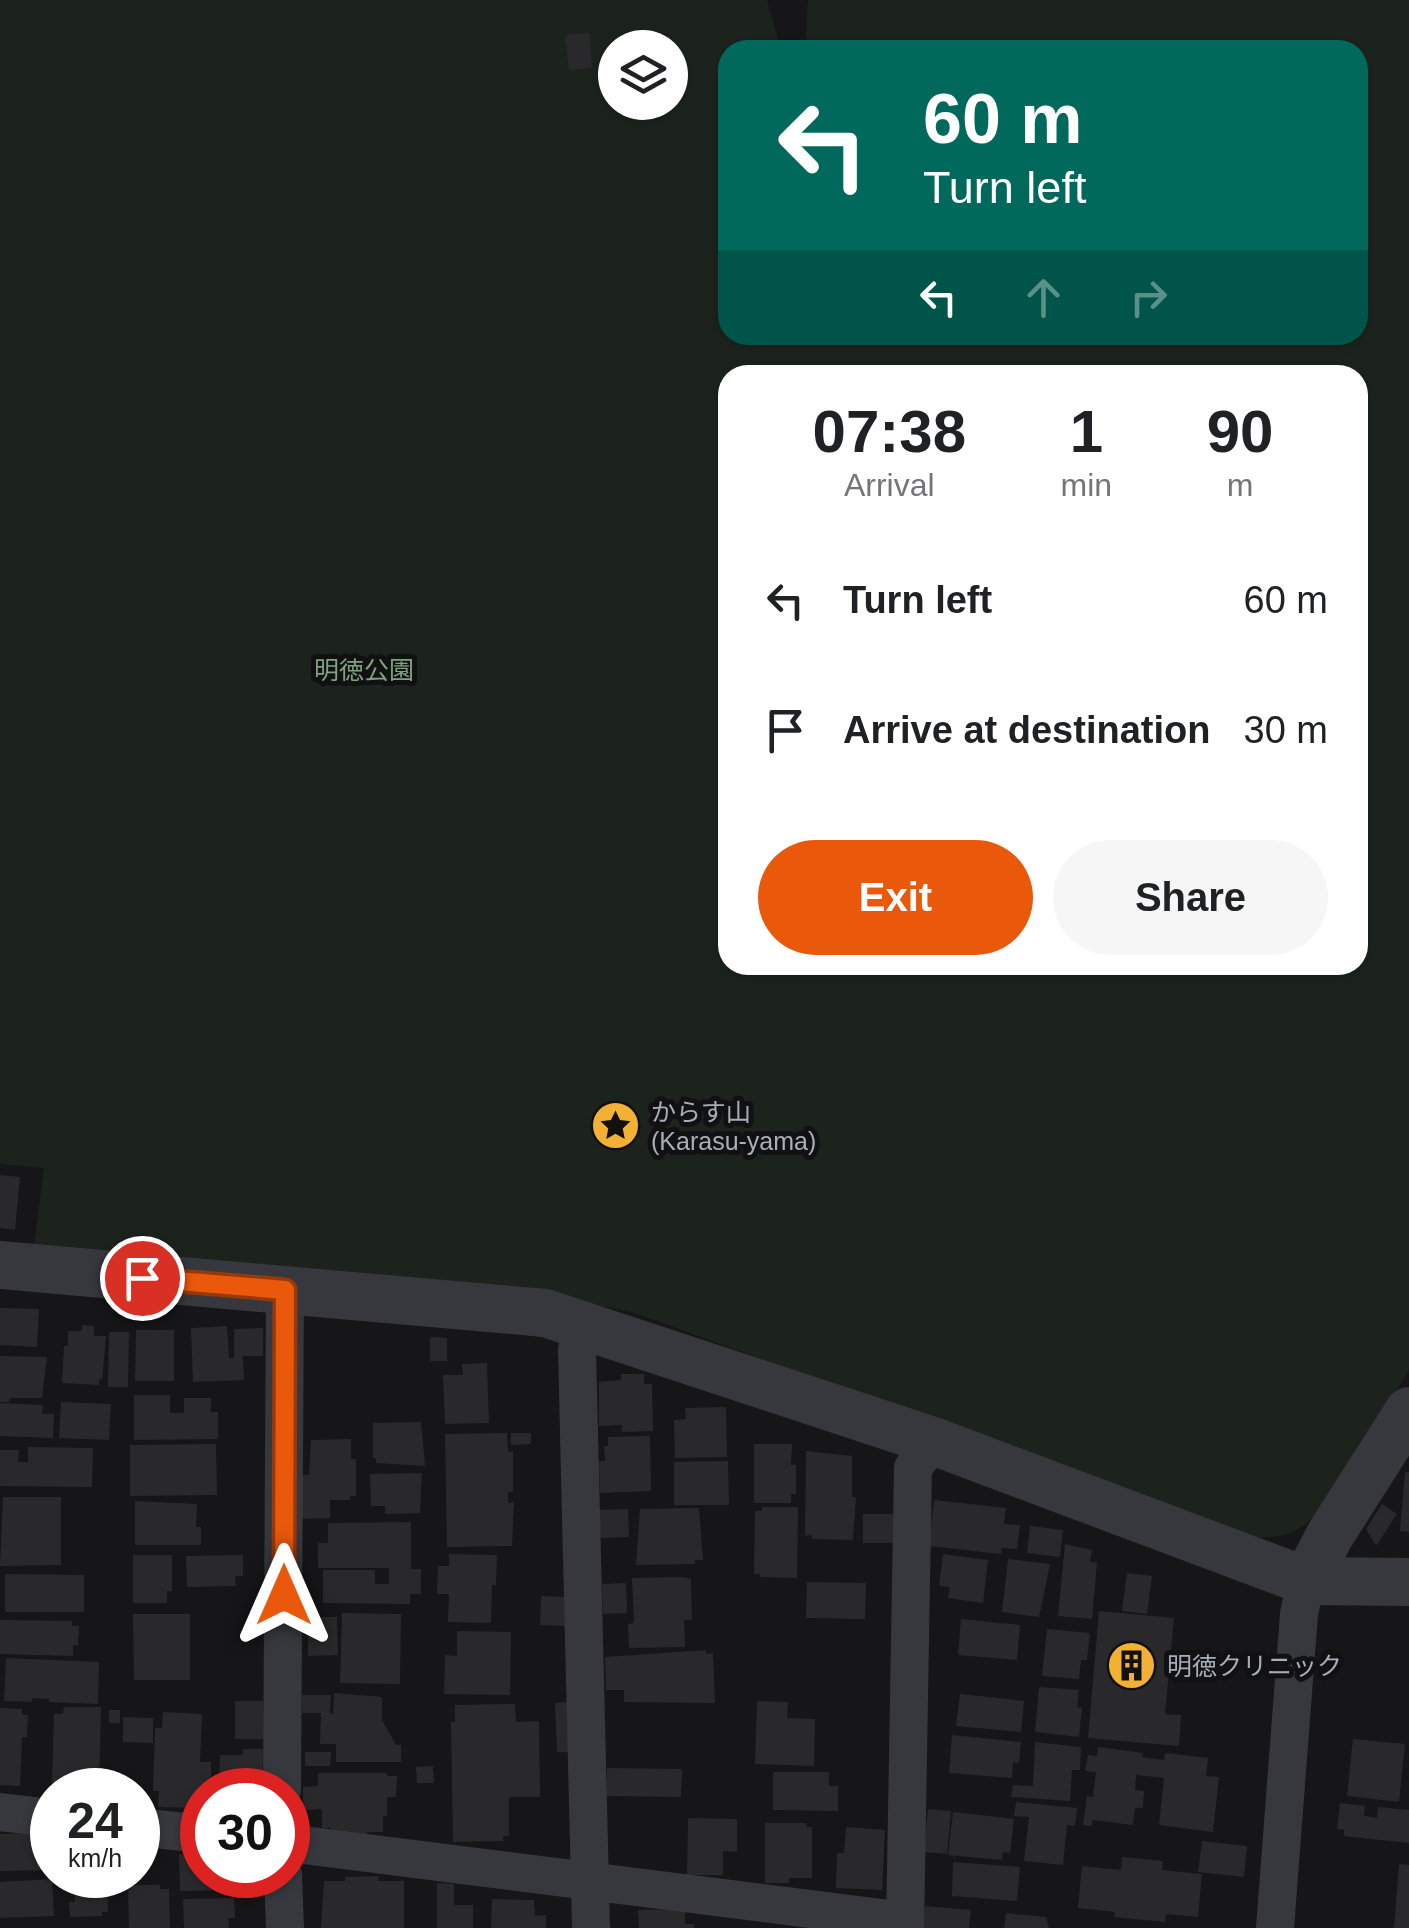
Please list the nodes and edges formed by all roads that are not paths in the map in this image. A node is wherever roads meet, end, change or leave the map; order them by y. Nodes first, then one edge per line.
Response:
1 (0, 1265) edge
2 (285, 1290) junction
3 (582, 1324) junction
4 (1409, 1412) edge
5 (933, 1442) junction
6 (1306, 1582) junction
7 (1409, 1582) edge
8 (282, 1768) edge
9 (0, 1812) edge
10 (30, 1815) edge
11 (310, 1846) edge
12 (589, 1882) junction
13 (284, 1898) edge
14 (905, 1925) edge
15 (285, 1928) edge
16 (591, 1928) edge
17 (1275, 1928) edge

1 - 2 street
2 - 3 street
2 - 8 street
3 - 5 street
3 - 12 street
4 - 6 street
5 - 6 street
5 - 14 street
6 - 7 street
6 - 17 street
9 - 10 street
11 - 12 street
12 - 14 street
12 - 16 street
13 - 15 street

